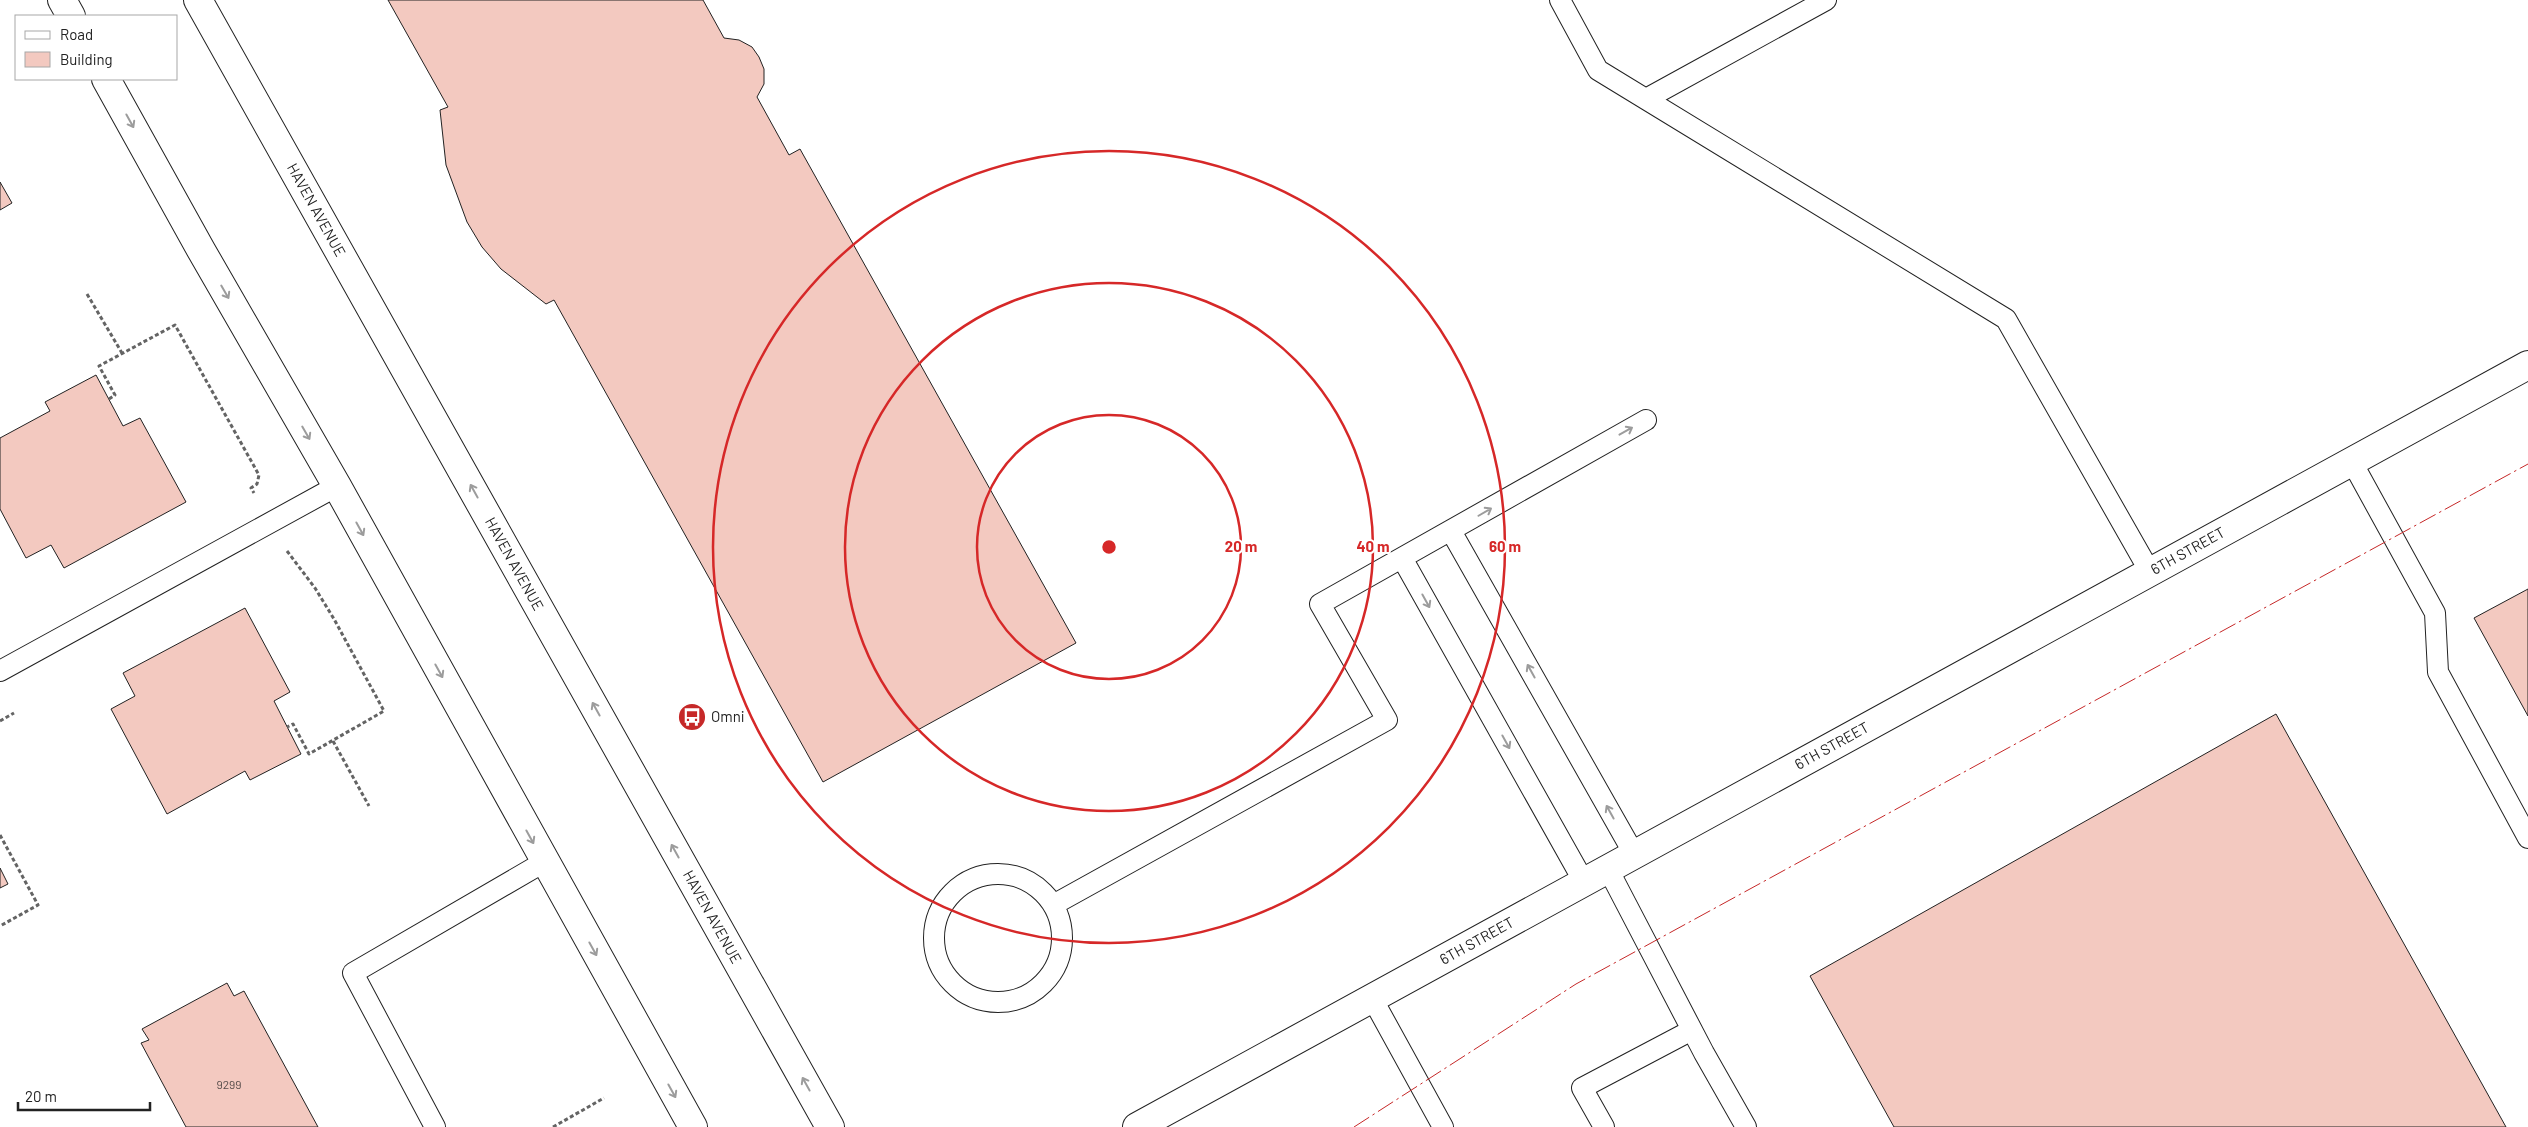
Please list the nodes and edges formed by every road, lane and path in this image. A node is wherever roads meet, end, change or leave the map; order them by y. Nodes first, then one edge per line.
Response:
1 (62, 0) edge
2 (198, 0) edge
3 (1560, 0) edge
4 (1826, 0) edge
5 (70, 15) edge
6 (107, 80) edge
7 (1646, 99) junction
8 (87, 294) dead end
9 (122, 354) dead end
10 (2528, 365) edge
11 (1646, 420) dead end
12 (2352, 462) junction
13 (337, 486) junction
14 (1452, 531) junction
15 (1402, 558) junction
16 (2150, 572) junction
17 (0, 670) edge
18 (14, 713) dead end
19 (0, 720) edge
20 (333, 740) dead end
21 (368, 806) dead end
22 (0, 835) edge
23 (2528, 838) edge
24 (1634, 854) junction
25 (544, 862) junction
26 (1608, 869) junction
27 (1584, 882) junction
28 (1053, 905) junction
29 (0, 926) edge
30 (1372, 998) junction
31 (1692, 1030) junction
32 (604, 1098) dead end
33 (435, 1127) edge
34 (553, 1127) edge
35 (693, 1127) edge
36 (830, 1127) edge
37 (1137, 1127) edge
38 (1443, 1127) edge
39 (1604, 1127) edge
40 (1746, 1127) edge

1 - 5 main road
36 -> 2 main road, HAVEN AVENUE
3 - 7 lane
4 - 7 lane
6 -> 13 main road
7 - 16 lane
8 - 9 path
10 - 12 main road, 6TH STREET
14 -> 11 lane
12 - 16 main road, 6TH STREET
12 - 23 lane
13 - 17 lane
13 -> 25 main road
14 - 15 lane
24 -> 14 lane
15 -> 27 lane
15 - 28 lane
16 - 24 main road, 6TH STREET
18 - 19 path
20 - 21 path
22 - 29 path
24 - 26 main road, 6TH STREET
25 - 33 lane
25 -> 35 main road
26 - 27 main road, 6TH STREET
26 - 31 lane
27 - 30 main road, 6TH STREET
28 - 28 lane
30 - 37 main road, 6TH STREET
30 - 38 lane
31 - 39 lane
31 - 40 lane
32 - 34 path

